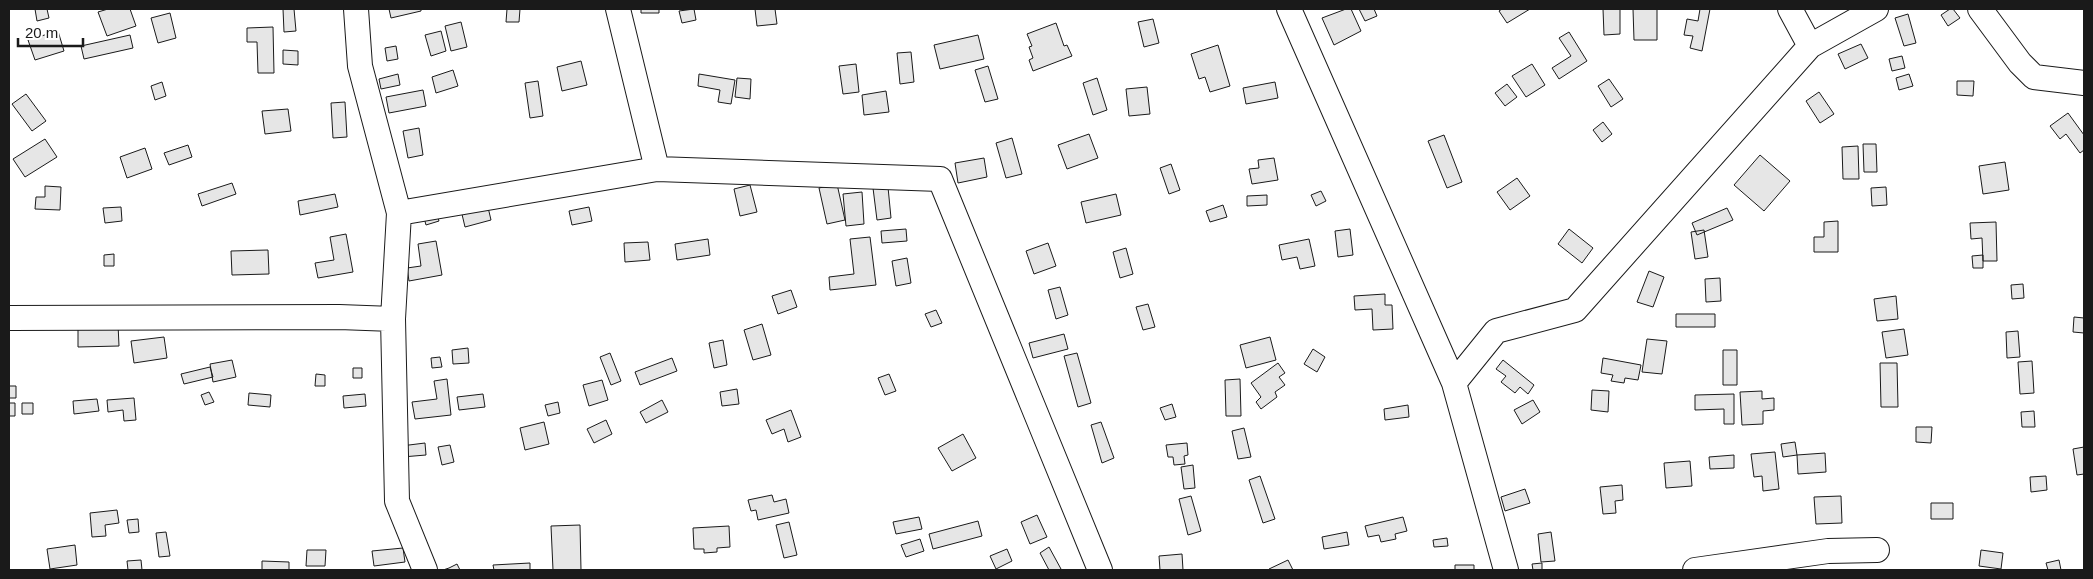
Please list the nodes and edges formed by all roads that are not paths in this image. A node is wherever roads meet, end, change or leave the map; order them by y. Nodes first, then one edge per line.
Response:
1 (356, 9) edge
2 (618, 9) edge
3 (1289, 9) edge
4 (1790, 9) edge
5 (1876, 9) edge
6 (1980, 9) edge
7 (1810, 46) junction
8 (2084, 83) edge
9 (657, 169) junction
10 (399, 213) junction
11 (9, 318) edge
12 (393, 319) junction
13 (1454, 382) junction
14 (1876, 550) dead end
15 (425, 570) edge
16 (1100, 570) edge
17 (1506, 570) edge
18 (1695, 570) edge

1 - 10 street
2 - 9 street
3 - 13 street
4 - 7 street
5 - 7 street
6 - 8 street
7 - 13 street
9 - 10 street
9 - 16 street
10 - 12 street
11 - 12 street
12 - 15 street
13 - 17 street
14 - 18 street

